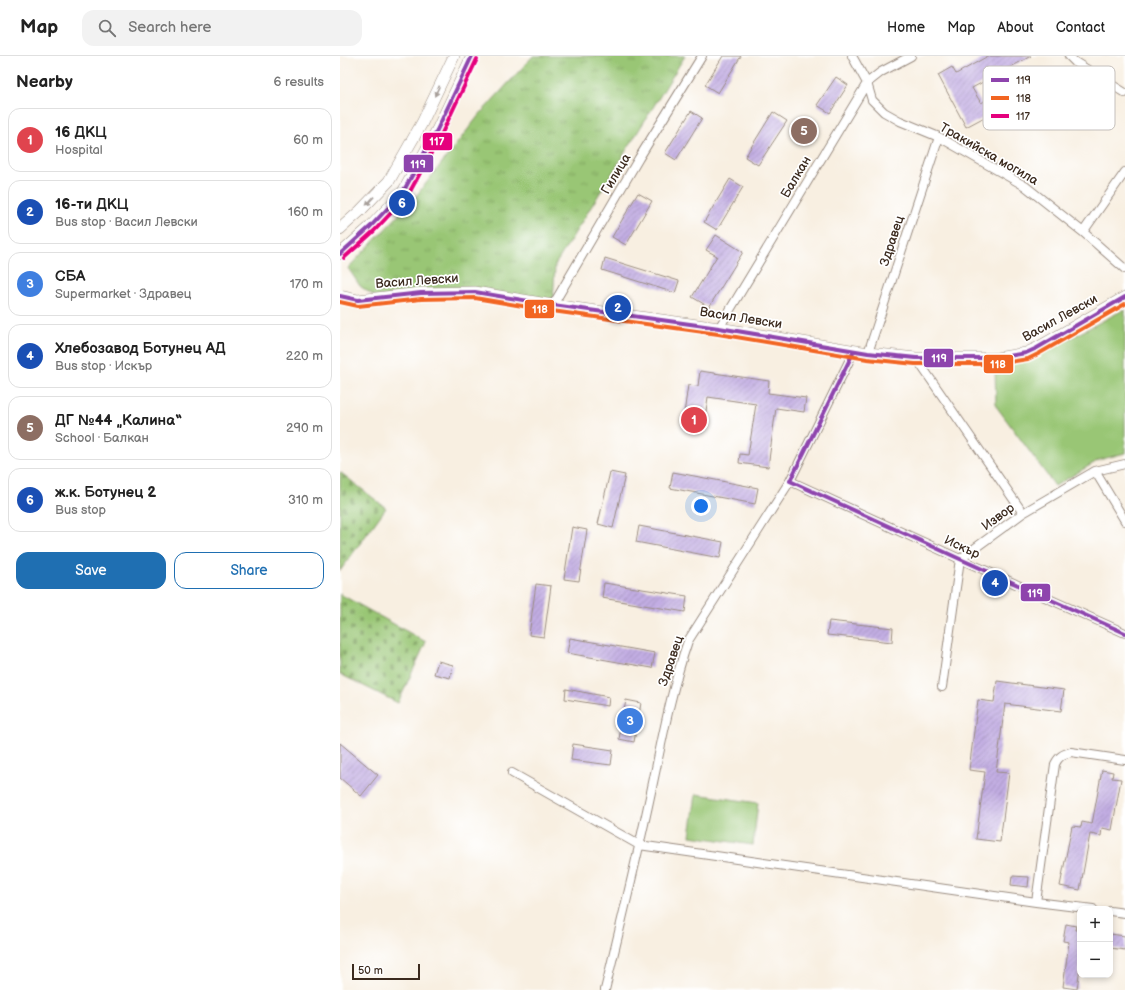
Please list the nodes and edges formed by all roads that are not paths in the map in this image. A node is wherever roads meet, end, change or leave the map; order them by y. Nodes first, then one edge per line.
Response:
1 (454, 56) edge
2 (472, 56) edge
3 (702, 56) edge
4 (852, 56) edge
5 (911, 56) edge
6 (1069, 56) edge
7 (1081, 66) edge
8 (867, 83) junction
9 (1115, 87) edge
10 (1125, 93) edge
11 (939, 137) junction
12 (1125, 172) edge
13 (340, 229) edge
14 (1083, 232) junction
15 (340, 254) edge
16 (1125, 269) edge
17 (340, 296) edge
18 (1125, 297) edge
19 (553, 305) junction
20 (719, 328) junction
21 (854, 351) junction
22 (868, 353) junction
23 (916, 358) junction
24 (1125, 464) edge
25 (1095, 471) junction
26 (790, 481) junction
27 (1023, 513) junction
28 (1125, 521) edge
29 (960, 559) junction
30 (1125, 634) edge
31 (942, 687) dead end
32 (1125, 760) edge
33 (512, 774) dead end
34 (639, 845) junction
35 (1036, 902) junction
36 (1077, 907) edge
37 (1113, 911) edge
38 (1125, 913) edge
39 (605, 990) edge

1 -> 13 street
2 - 15 street
3 - 19 street, Гилица
4 - 8 street, Тракийска могила
5 - 8 street, Балкан
6 - 7 street
8 - 11 street, Тракийска могила
8 - 20 street, Балкан
9 - 10 street
11 - 14 street, Тракийска могила
11 - 22 street, Здравец
12 - 14 street
14 - 16 street, Тракийска могила
17 - 19 street, Васил Левски
18 - 23 street, Васил Левски
19 - 20 street, Васил Левски
20 - 21 street, Васил Левски
21 - 22 street, Васил Левски
21 - 26 street, Здравец
22 - 23 street, Васил Левски
23 - 27 street
24 - 25 street, Извор
25 - 27 street, Извор
25 - 28 street
26 - 29 street, Искър
26 - 34 street, Здравец
27 - 29 street, Извор
29 - 30 street, Искър
29 - 31 street
32 - 35 street
33 - 34 street
34 - 35 street
34 - 39 street, Здравец
35 - 36 street
37 - 38 street

